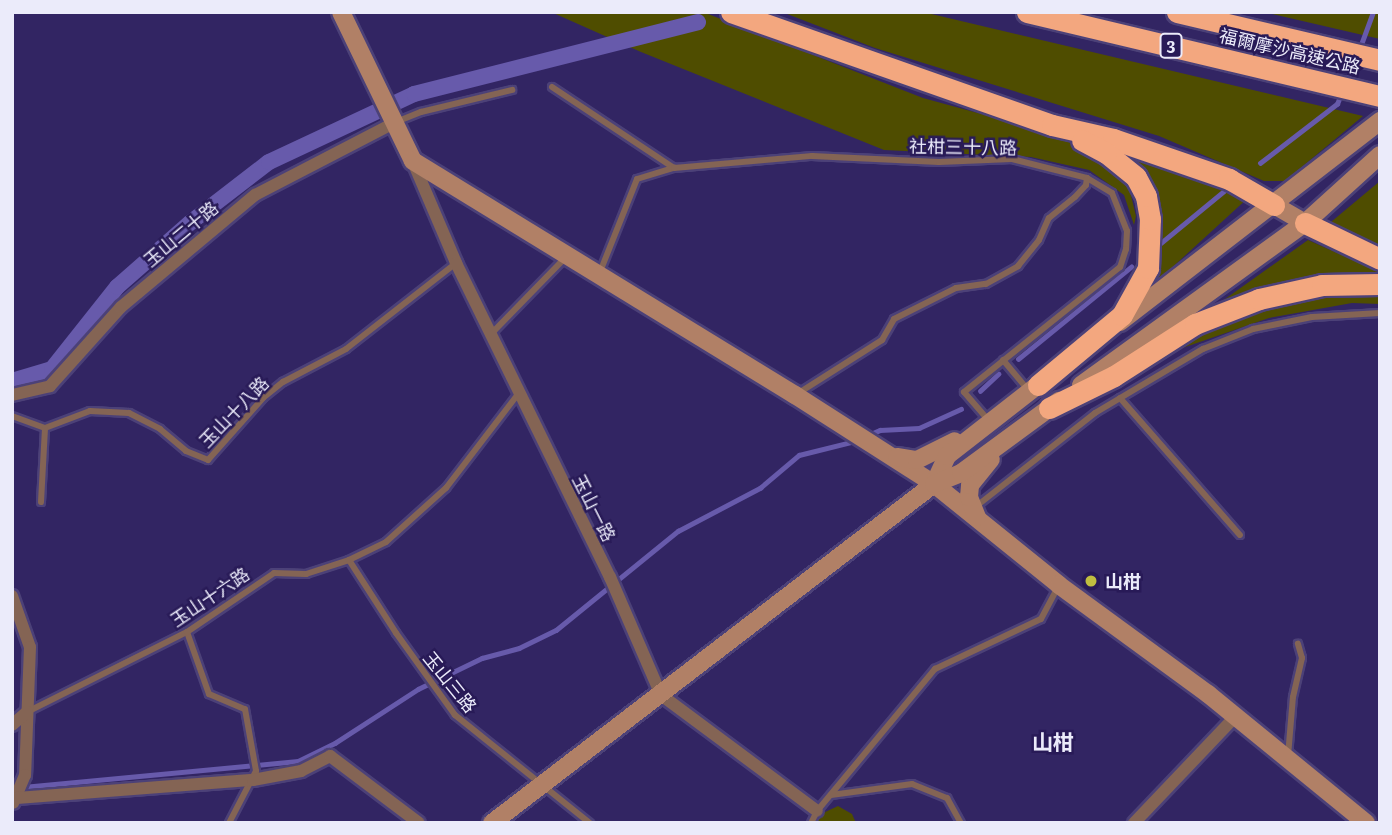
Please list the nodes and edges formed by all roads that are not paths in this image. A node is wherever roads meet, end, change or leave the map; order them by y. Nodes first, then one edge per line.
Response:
1 (341, 12) edge
2 (731, 12) edge
3 (1027, 12) edge
4 (1177, 12) edge
5 (1380, 60) edge
6 (552, 86) dead end
7 (512, 90) dead end
8 (1380, 96) edge
9 (1380, 121) edge
10 (394, 122) junction
11 (1052, 125) junction
12 (1380, 155) edge
13 (413, 161) junction
14 (674, 168) junction
15 (1087, 178) junction
16 (1274, 205) junction
17 (1305, 223) junction
18 (567, 255) junction
19 (1380, 259) edge
20 (456, 263) junction
21 (599, 274) junction
22 (1380, 284) edge
23 (1380, 313) edge
24 (490, 334) junction
25 (1003, 360) junction
26 (1033, 388) junction
27 (519, 393) junction
28 (12, 395) edge
29 (796, 395) junction
30 (1120, 398) junction
31 (1049, 408) junction
32 (12, 416) edge
33 (988, 421) junction
34 (45, 428) junction
35 (1011, 437) junction
36 (891, 455) junction
37 (934, 484) junction
38 (41, 502) dead end
39 (976, 514) junction
40 (1240, 536) dead end
41 (349, 560) junction
42 (1059, 585) junction
43 (12, 596) edge
44 (187, 632) junction
45 (1298, 644) dead end
46 (661, 695) junction
47 (27, 712) junction
48 (1236, 716) junction
49 (12, 726) edge
50 (1287, 757) junction
51 (255, 776) junction
52 (541, 787) junction
53 (831, 795) junction
54 (15, 799) edge
55 (814, 817) edge
56 (1361, 821) edge
57 (229, 823) edge
58 (419, 823) edge
59 (492, 823) edge
60 (590, 823) edge
61 (961, 823) edge
62 (1134, 823) edge

1 - 10 main road
2 - 11 highway
3 - 8 highway, 福爾摩沙高速公路 / 3
4 - 5 highway, 福爾摩沙高速公路 / 3
6 - 14 lane
7 - 10 lane
9 - 16 main road
10 - 13 main road
10 - 28 street, 玉山二十路
11 - 16 highway
11 - 26 highway
12 - 17 main road
13 - 18 main road
13 - 20 street, 玉山一路
14 - 15 lane, 社柑三十八路
14 - 21 lane, 社柑三十八路
15 - 25 lane, 社柑三十八路
15 - 29 lane
16 - 17 main road
16 - 26 main road
17 - 19 highway
17 - 31 main road
18 - 21 main road
18 - 24 lane
20 - 24 street, 玉山一路
20 - 34 lane, 玉山十八路
21 - 29 main road
22 - 31 highway
23 - 30 lane
24 - 27 street, 玉山一路
25 - 26 lane
25 - 33 lane, 社柑三十八路
26 - 33 main road
27 - 41 lane, 玉山十六路
27 - 46 street, 玉山一路
29 - 36 main road
30 - 39 lane
30 - 40 lane
31 - 35 main road
32 - 34 lane
33 - 36 main road
33 - 37 main road
34 - 38 lane
35 - 37 main road
35 - 39 main road
36 - 37 main road
37 - 39 main road
37 - 46 main road
39 - 42 main road
41 - 44 lane, 玉山十六路
41 - 52 lane, 玉山三路
42 - 48 main road
42 - 53 lane
43 - 47 street
44 - 47 lane, 玉山十六路
44 - 51 lane
45 - 50 lane
46 - 52 main road
46 - 55 street, 玉山一路
47 - 49 street
47 - 54 street
48 - 50 main road
48 - 62 street
50 - 56 main road
51 - 54 street
51 - 57 lane
51 - 58 street
52 - 59 main road
52 - 60 lane, 玉山三路
53 - 55 lane
53 - 61 lane

